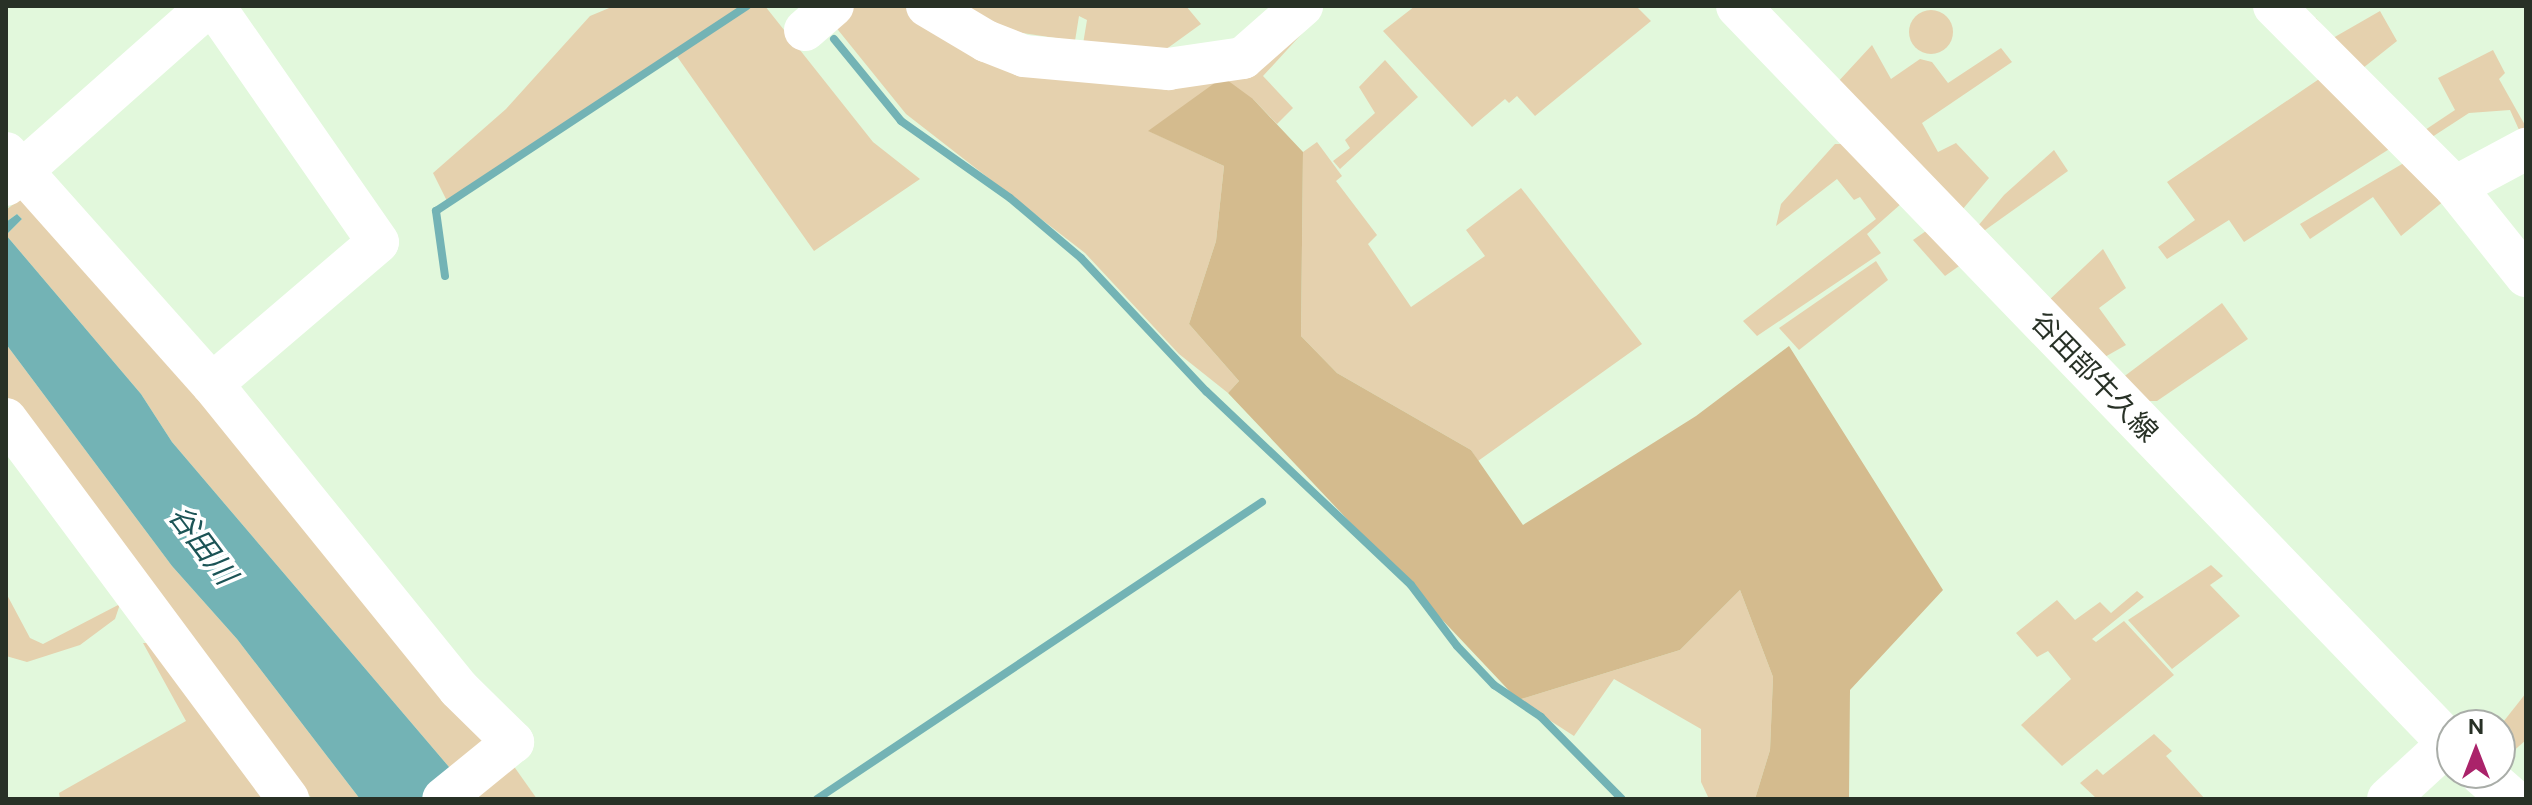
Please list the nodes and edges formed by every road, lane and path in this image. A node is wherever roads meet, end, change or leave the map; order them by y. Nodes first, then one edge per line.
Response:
1 (208, 6) edge
2 (214, 6) edge
3 (927, 6) edge
4 (1302, 6) edge
5 (1738, 6) edge
6 (2274, 6) edge
7 (2526, 149) edge
8 (11, 170) edge
9 (2455, 187) junction
10 (2526, 276) edge
11 (212, 384) junction
12 (6, 419) edge
13 (2436, 729) edge
14 (2436, 756) edge
15 (288, 799) edge
16 (443, 799) edge
17 (2388, 799) edge

1 - 8 street
2 - 11 street
3 - 4 street
5 - 13 main road, 谷田部牛久線
6 - 9 street
7 - 9 street
8 - 11 street
9 - 10 street
11 - 16 street
12 - 15 street
14 - 17 street

